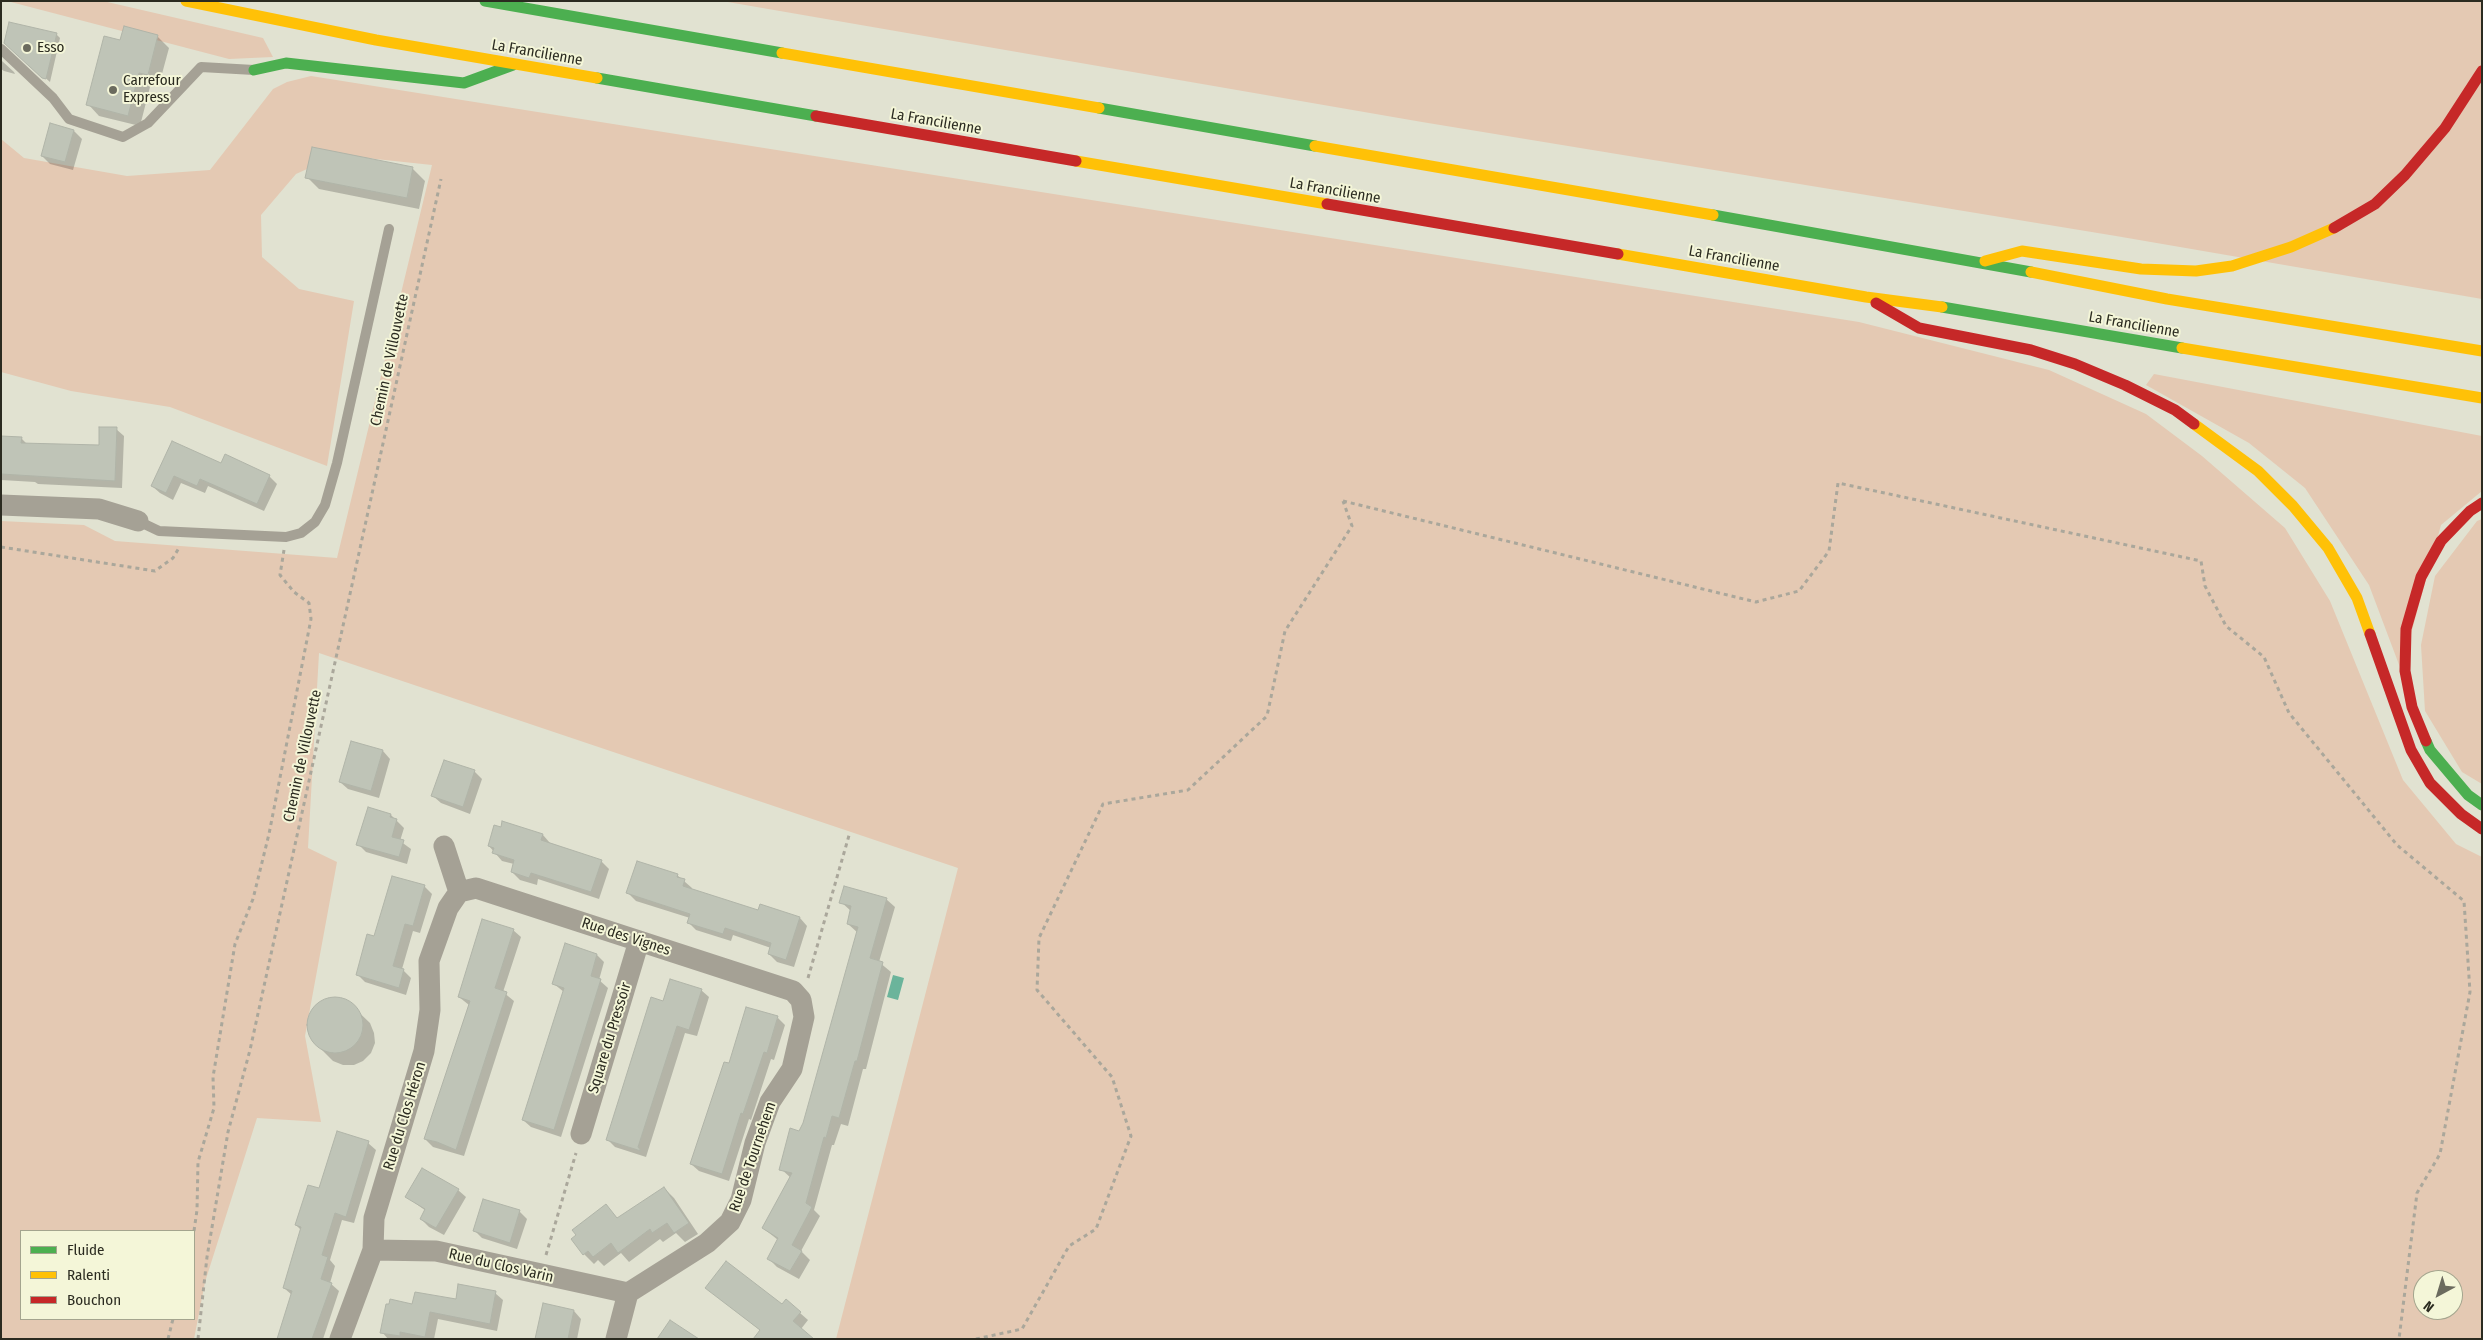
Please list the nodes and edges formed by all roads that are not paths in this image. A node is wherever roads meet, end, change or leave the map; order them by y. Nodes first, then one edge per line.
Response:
1 (186, 1) edge
2 (485, 1) edge
3 (531, 1) edge
4 (547, 12) junction
5 (1, 49) edge
6 (514, 64) junction
7 (254, 70) joint
8 (2482, 71) edge
9 (389, 229) dead end
10 (1981, 262) junction
11 (1866, 297) junction
12 (2482, 351) edge
13 (2482, 398) edge
14 (2482, 503) edge
15 (1, 505) edge
16 (138, 521) joint
17 (2482, 805) edge
18 (2482, 829) edge
19 (444, 846) dead end
20 (459, 892) junction
21 (640, 941) junction
22 (797, 995) joint
23 (581, 1134) road end
24 (373, 1250) junction
25 (628, 1293) junction
26 (340, 1339) edge
27 (616, 1339) edge

1 - 6 highway, La Francilienne
2 - 4 highway
3 - 4 highway
4 - 10 highway
5 - 7 lane
6 - 7 highway
6 - 11 highway, La Francilienne
8 - 10 highway
9 - 16 lane
10 - 12 highway
11 - 13 highway, La Francilienne
11 - 18 highway
14 - 17 highway
15 - 16 street
19 - 20 street
20 - 21 street, Rue des Vignes
20 - 24 street, Rue du Clos Héron
21 - 22 street, Rue des Vignes
21 - 23 street, Square du Pressoir
22 - 25 street, Rue de Tournehem
24 - 25 street, Rue du Clos Varin
24 - 26 street, Rue du Clos Héron
25 - 27 street

